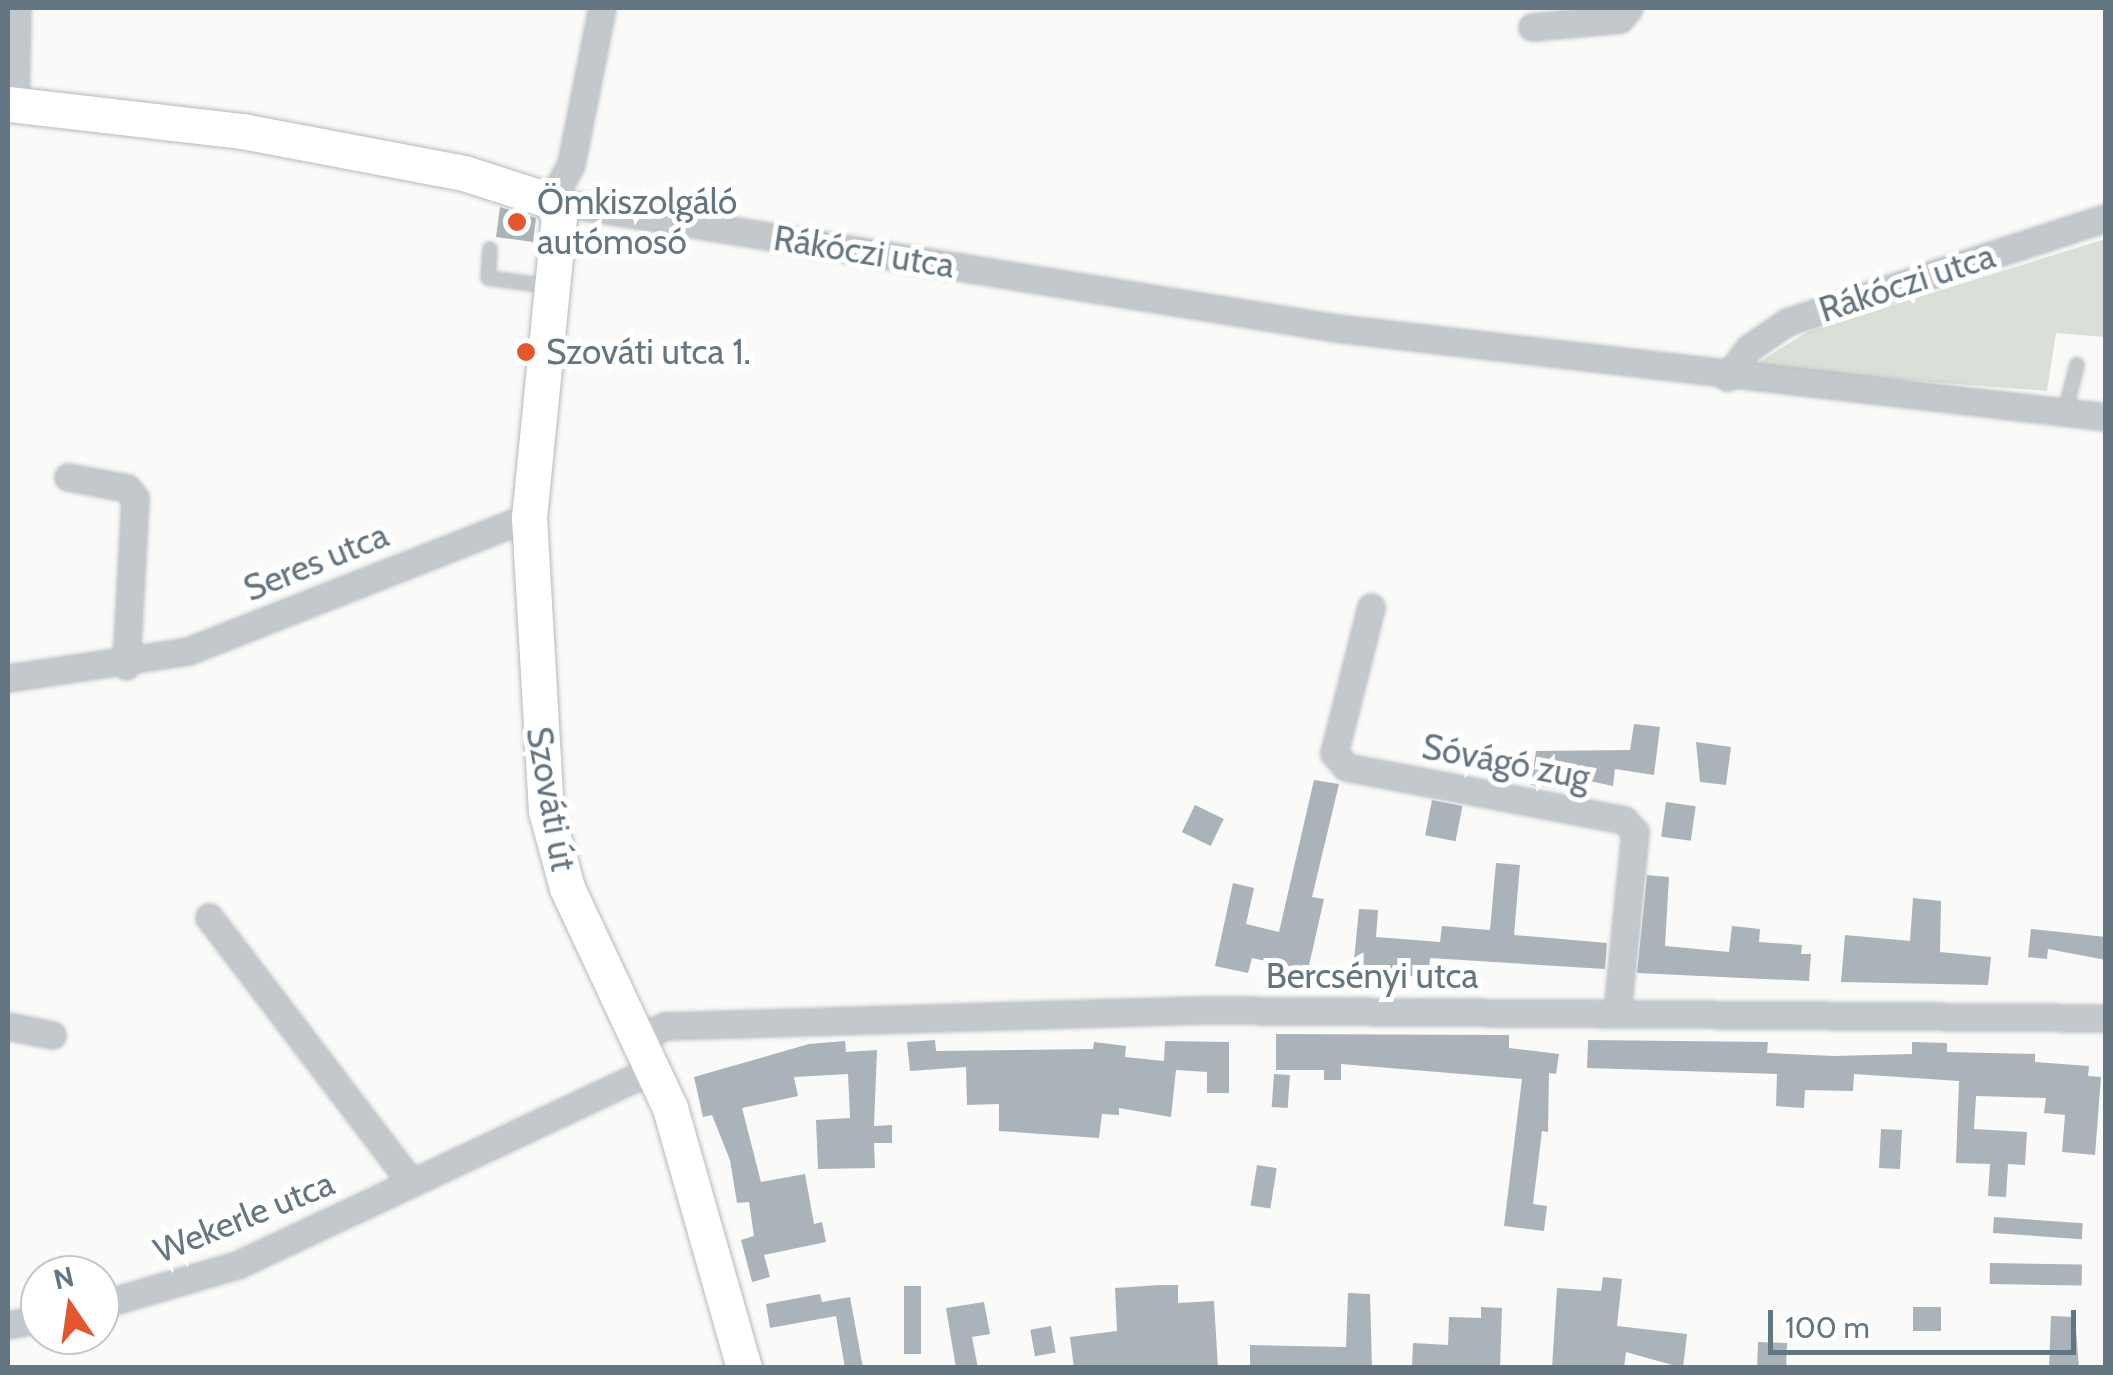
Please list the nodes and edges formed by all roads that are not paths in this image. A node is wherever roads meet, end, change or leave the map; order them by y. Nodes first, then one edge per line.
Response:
1 (17, 8) edge
2 (602, 8) edge
3 (1629, 8) edge
4 (1532, 27) dead end
5 (12, 104) edge
6 (551, 201) junction
7 (2106, 218) edge
8 (490, 249) dead end
9 (550, 287) junction
10 (2077, 365) dead end
11 (1727, 377) junction
12 (2066, 412) junction
13 (2106, 417) edge
14 (68, 477) dead end
15 (529, 517) junction
16 (1371, 607) dead end
17 (126, 666) junction
18 (8, 678) edge
19 (208, 918) dead end
20 (1616, 1011) junction
21 (2106, 1018) edge
22 (8, 1026) edge
23 (52, 1035) dead end
24 (647, 1054) junction
25 (412, 1182) junction
26 (120, 1299) edge
27 (744, 1368) edge

1 - 5 street
2 - 6 street
3 - 4 street
5 - 6 main road, Rákóczi utca
6 - 9 main road, Szováti út
6 - 11 street, Rákóczi utca
7 - 11 street, Rákóczi utca
8 - 9 lane
9 - 15 main road, Szováti út
10 - 12 lane
11 - 12 street, Rákóczi utca
12 - 13 street, Rákóczi utca
14 - 17 street
15 - 17 street, Seres utca
15 - 24 main road, Szováti út
16 - 20 street, Sóvágó zug
17 - 18 street, Seres utca
19 - 25 street
20 - 21 street, Bercsényi utca
20 - 24 street, Bercsényi utca
22 - 23 street
24 - 25 street, Wekerle utca
24 - 27 main road, Szováti út
25 - 26 street, Wekerle utca

